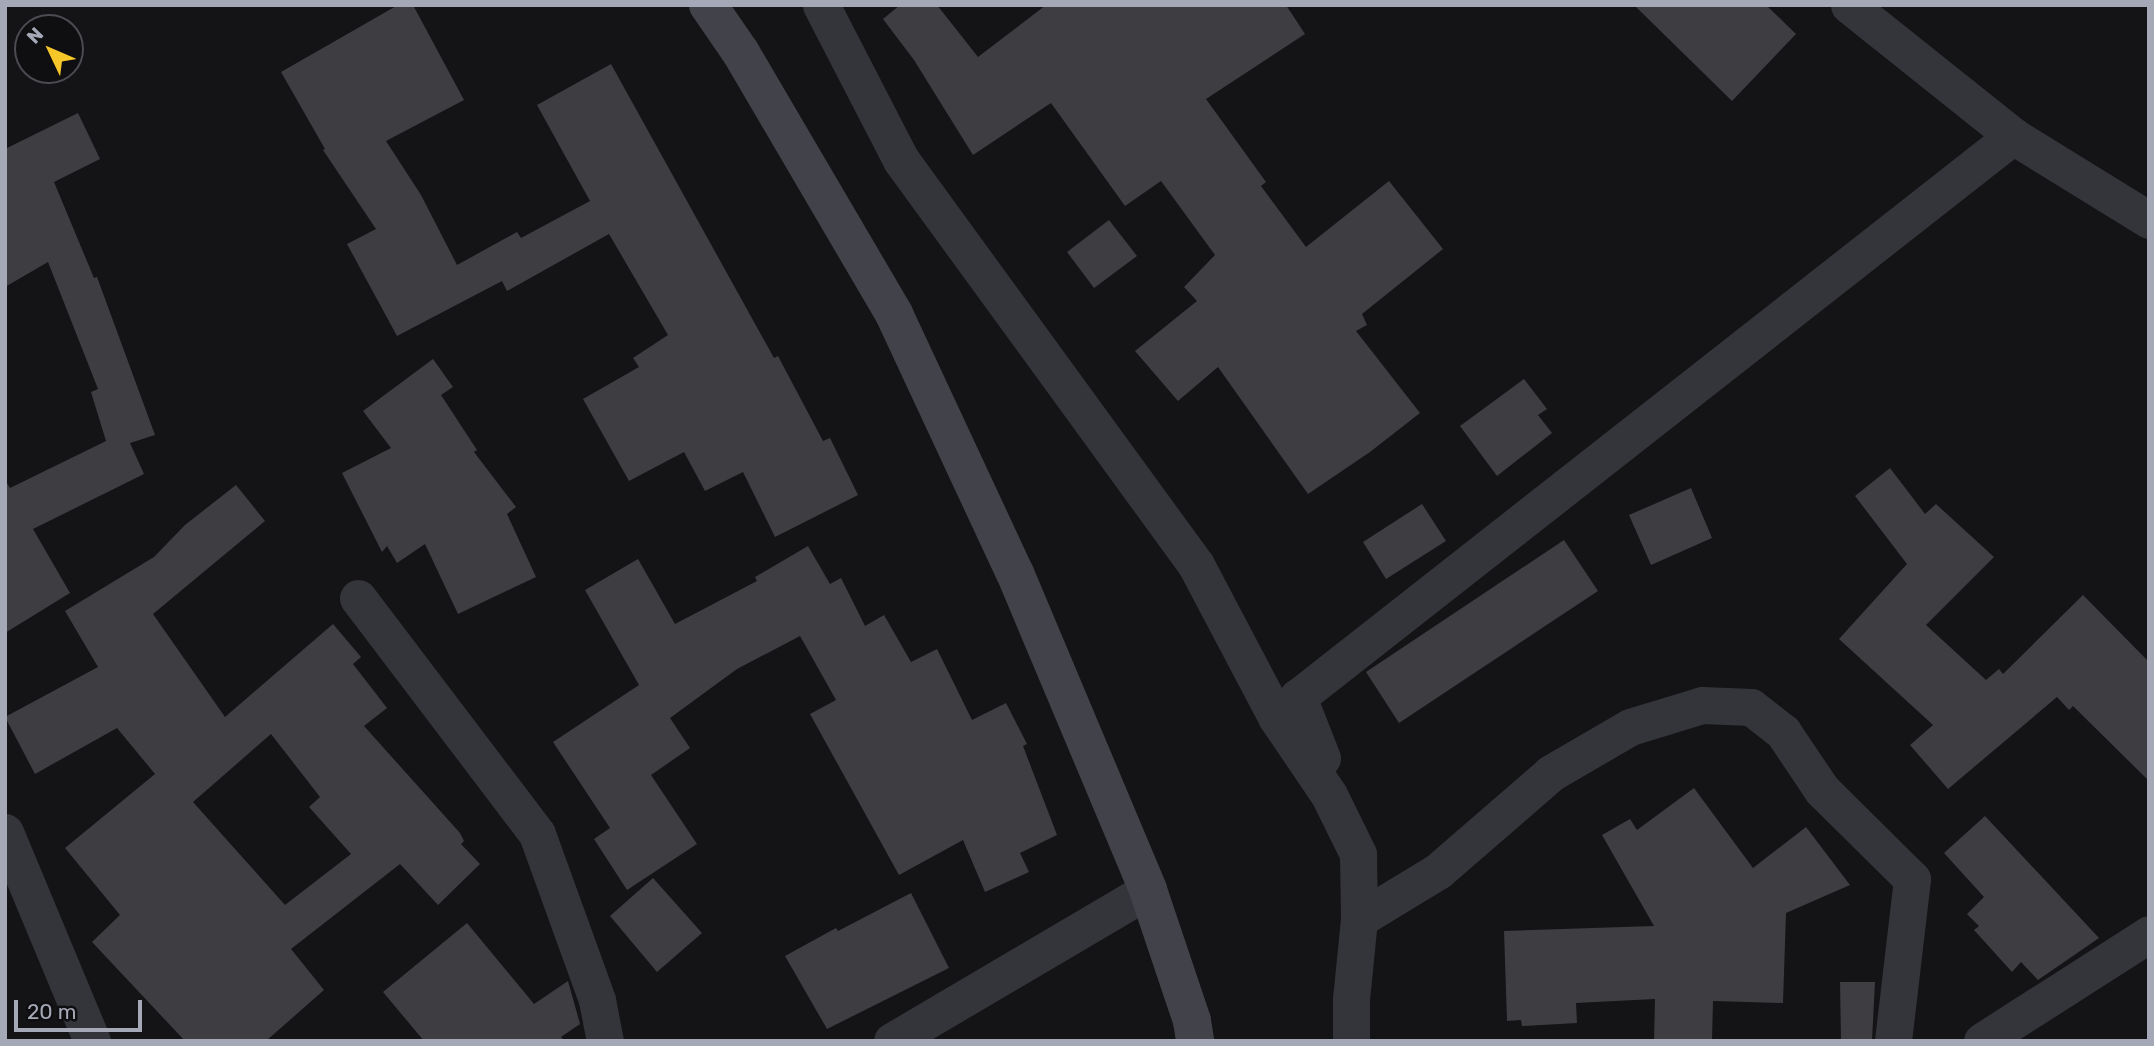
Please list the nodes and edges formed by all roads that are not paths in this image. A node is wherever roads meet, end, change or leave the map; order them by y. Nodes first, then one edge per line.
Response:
1 (708, 5) edge
2 (821, 5) edge
3 (1849, 5) edge
4 (2013, 136) junction
5 (2149, 220) edge
6 (358, 598) dead end
7 (5, 832) edge
8 (1358, 854) junction
9 (1148, 890) junction
10 (1359, 919) junction
11 (2149, 934) edge
12 (92, 1041) edge
13 (605, 1041) edge
14 (892, 1041) edge
15 (1195, 1041) edge
16 (1351, 1041) edge
17 (1893, 1041) edge
18 (1982, 1041) edge

1 - 9 main road
2 - 8 street
3 - 4 street
4 - 5 street
4 - 8 street
6 - 13 street
7 - 12 street
8 - 10 street
9 - 14 street
9 - 15 main road
10 - 16 street
10 - 17 street
11 - 18 street

